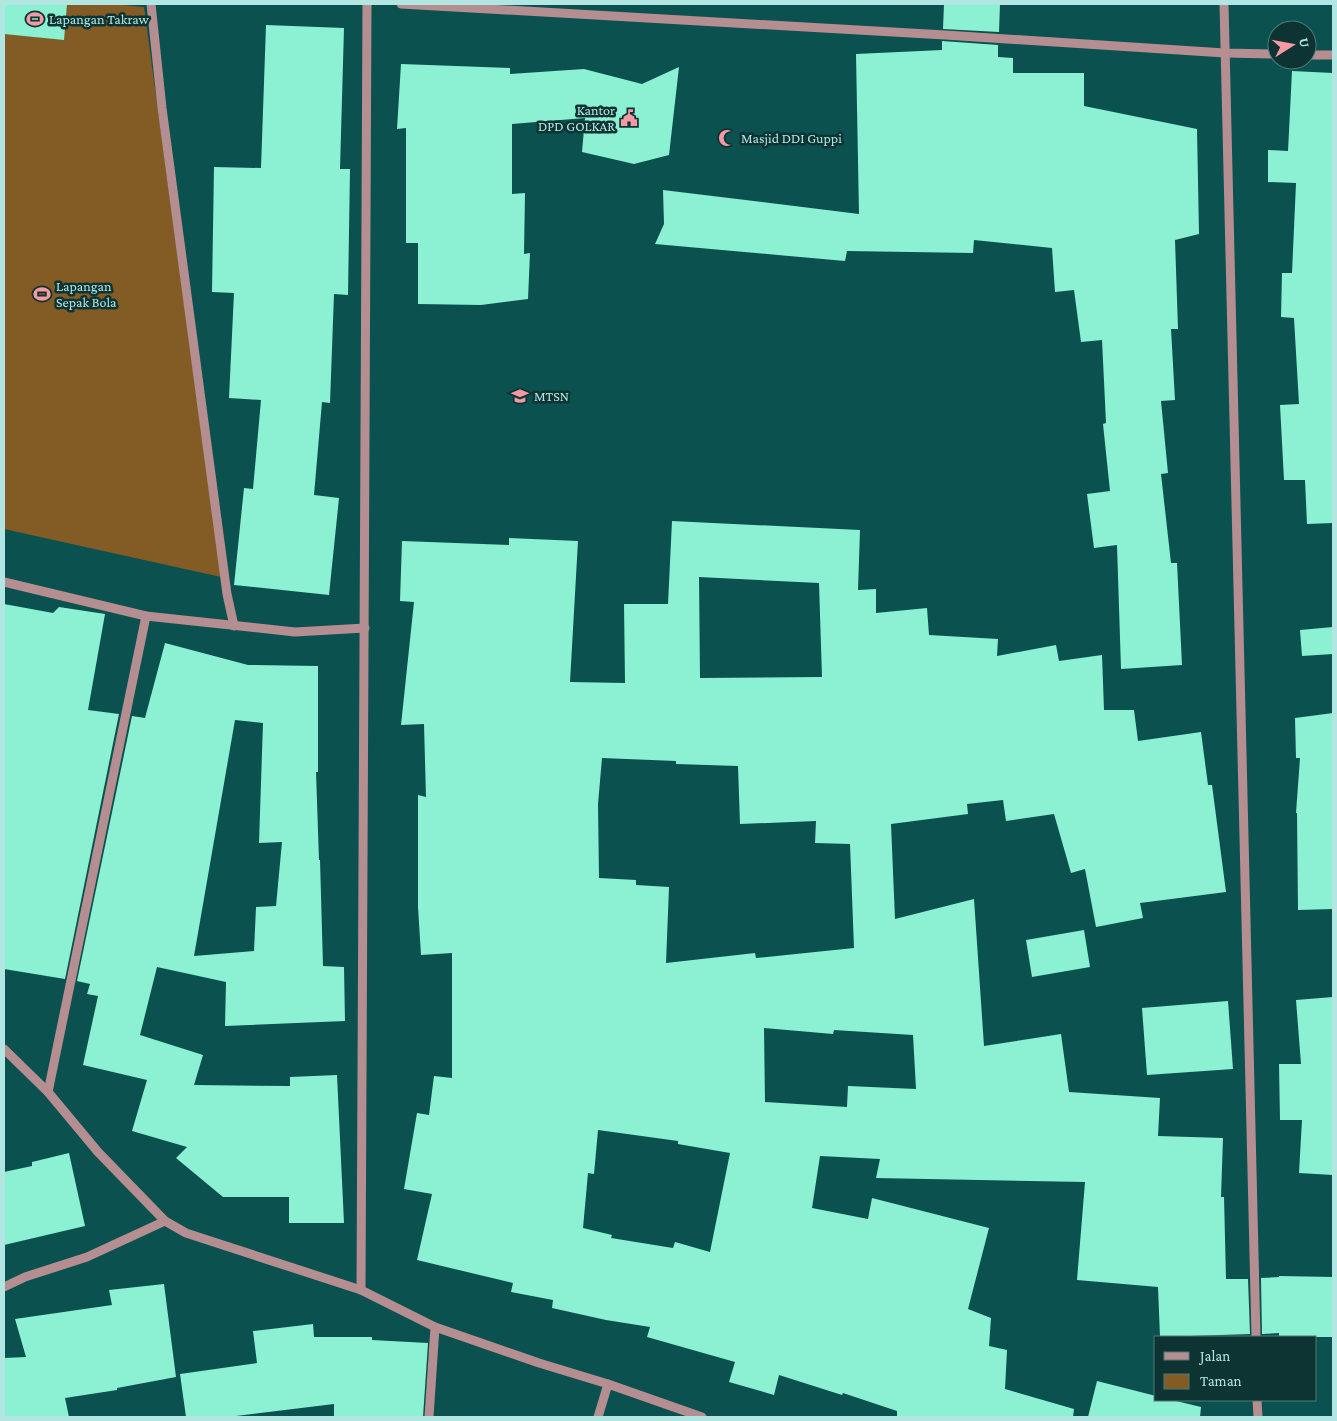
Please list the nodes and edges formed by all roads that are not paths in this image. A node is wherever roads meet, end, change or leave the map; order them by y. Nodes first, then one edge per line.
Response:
1 (151, 4) edge
2 (367, 4) edge
3 (401, 4) edge
4 (1224, 4) edge
5 (1225, 53) junction
6 (1267, 54) edge
7 (1317, 55) edge
8 (1333, 55) edge
9 (4, 582) edge
10 (146, 616) junction
11 (234, 626) junction
12 (365, 628) junction
13 (4, 1048) edge
14 (48, 1092) junction
15 (165, 1221) junction
16 (4, 1287) edge
17 (361, 1290) junction
18 (434, 1327) junction
19 (1256, 1336) edge
20 (608, 1384) junction
21 (1257, 1401) edge
22 (429, 1417) edge
23 (598, 1417) edge
24 (702, 1417) edge
25 (1258, 1417) edge

1 - 11 street
2 - 12 street
3 - 5 street
4 - 5 street
5 - 6 street
5 - 19 street
7 - 8 street
9 - 10 street
10 - 11 street
10 - 14 street
11 - 12 street
12 - 17 street
13 - 14 street
14 - 15 street
15 - 16 street
15 - 17 street
17 - 18 street
18 - 20 street
18 - 22 street
20 - 23 street
20 - 24 street
21 - 25 street

